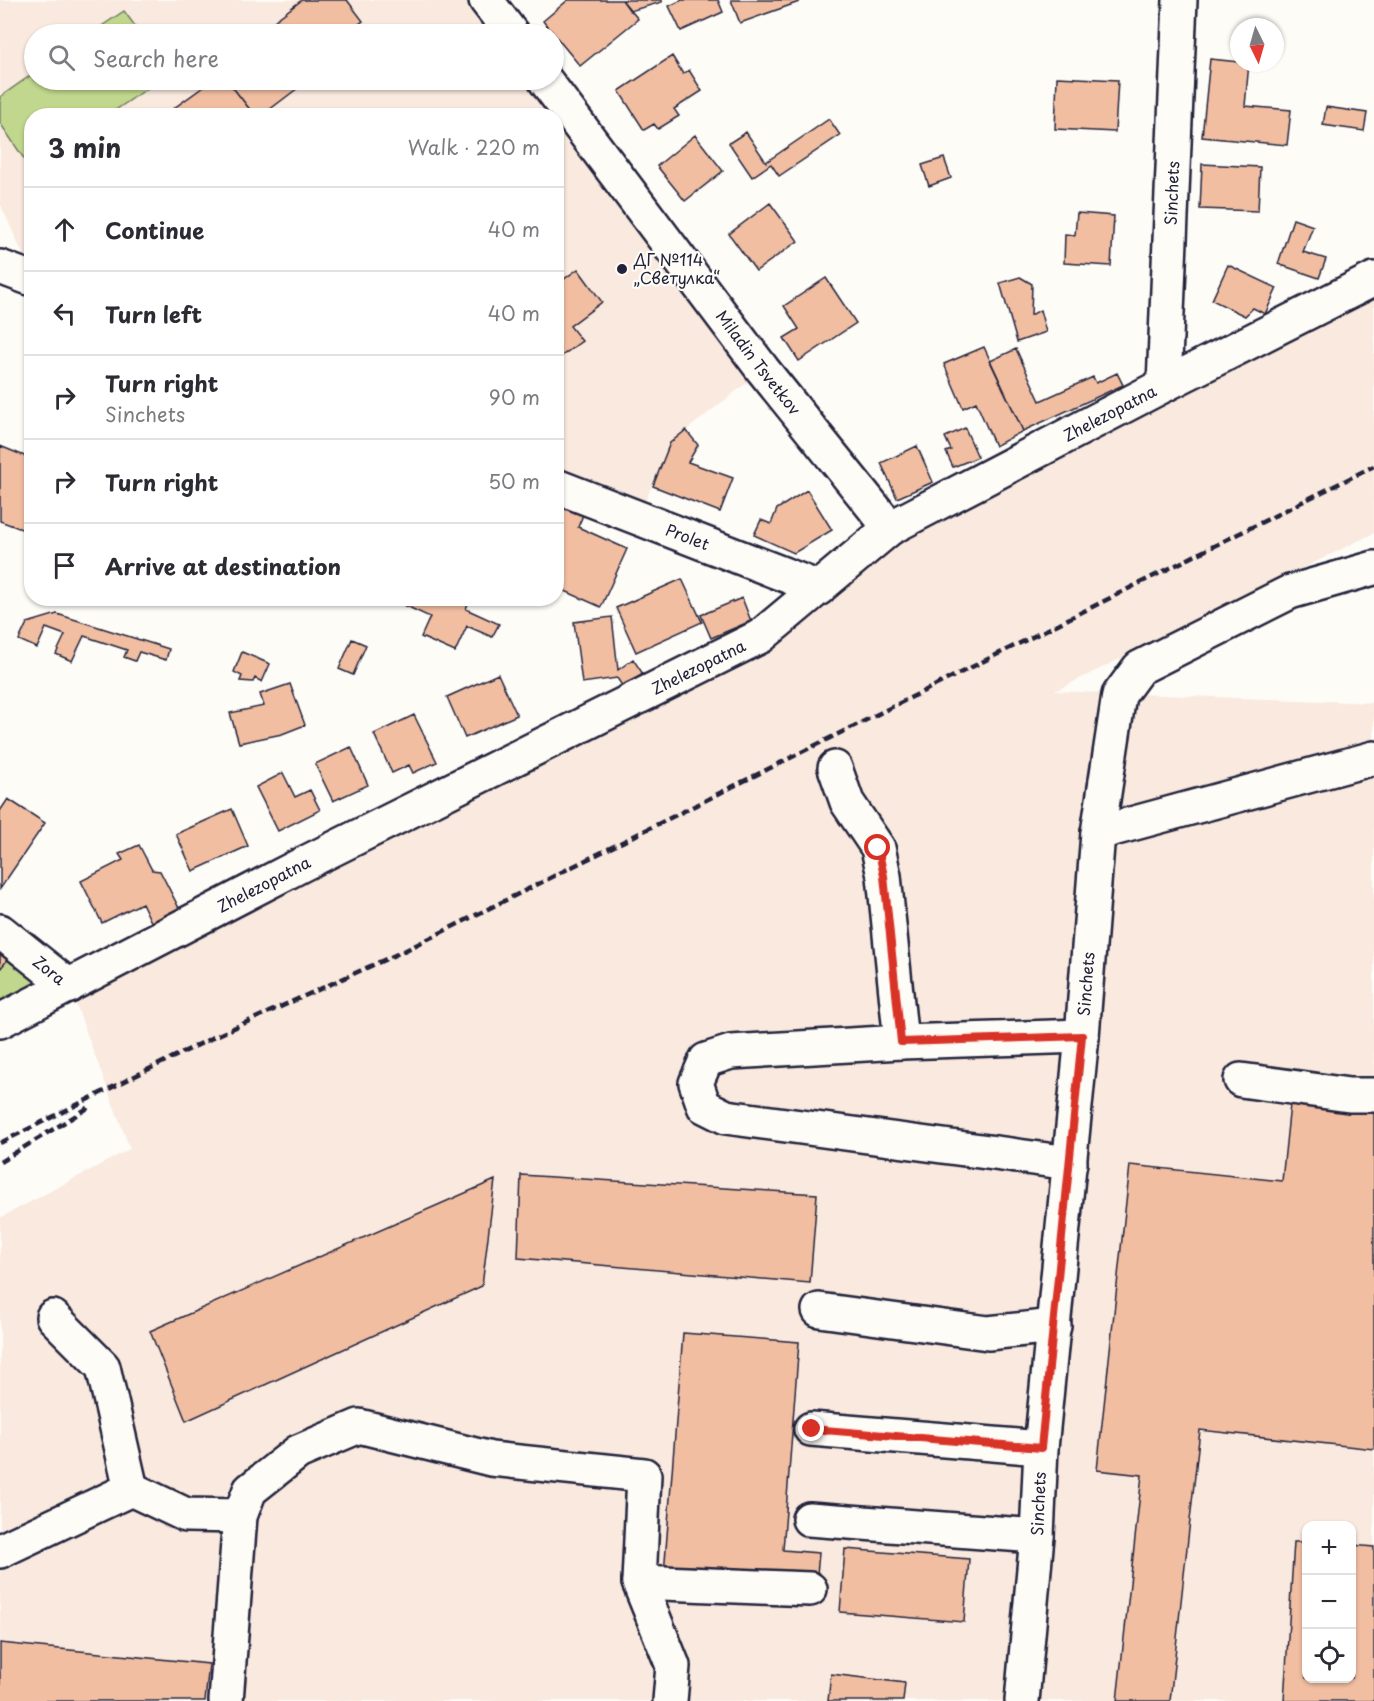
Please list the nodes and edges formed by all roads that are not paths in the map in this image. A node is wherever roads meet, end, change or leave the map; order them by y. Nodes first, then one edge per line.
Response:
1 (486, 0) edge
2 (1180, 0) edge
3 (504, 24) edge
4 (553, 90) edge
5 (0, 267) edge
6 (24, 276) edge
7 (1374, 279) edge
8 (1164, 385) junction
9 (564, 489) edge
10 (890, 528) junction
11 (1374, 568) edge
12 (819, 588) junction
13 (1374, 759) edge
14 (835, 768) dead end
15 (1098, 832) junction
16 (0, 931) edge
17 (69, 986) junction
18 (0, 1021) edge
19 (1082, 1036) junction
20 (901, 1042) junction
21 (1241, 1080) dead end
22 (1374, 1095) edge
23 (1070, 1163) junction
24 (819, 1310) dead end
25 (53, 1317) dead end
26 (1054, 1326) junction
27 (812, 1429) dead end
28 (1041, 1448) junction
29 (131, 1489) junction
30 (240, 1516) junction
31 (809, 1519) dead end
32 (1037, 1536) junction
33 (0, 1551) edge
34 (639, 1582) junction
35 (810, 1589) dead end
36 (226, 1701) edge
37 (670, 1701) edge
38 (1022, 1701) edge

1 - 3 street
2 - 8 street, Sinchets
4 - 10 street, Miladin Tsvetkov
5 - 6 street
7 - 8 street, Zhelezopatna
8 - 10 street, Zhelezopatna
9 - 12 street, Prolet
10 - 12 street, Zhelezopatna
11 - 15 street, Sinchets
12 - 17 street, Zhelezopatna
13 - 15 street
14 - 20 street
15 - 19 street, Sinchets
16 - 17 street, Zora
17 - 18 street, Zhelezopatna
19 - 20 street
19 - 23 street, Sinchets
20 - 23 street
21 - 22 street
23 - 26 street, Sinchets
24 - 26 street
25 - 29 street
26 - 28 street, Sinchets
27 - 28 street
28 - 32 street, Sinchets
29 - 30 street
29 - 33 street
30 - 34 street
30 - 36 street
31 - 32 street
32 - 38 street, Sinchets
34 - 35 street
34 - 37 street

